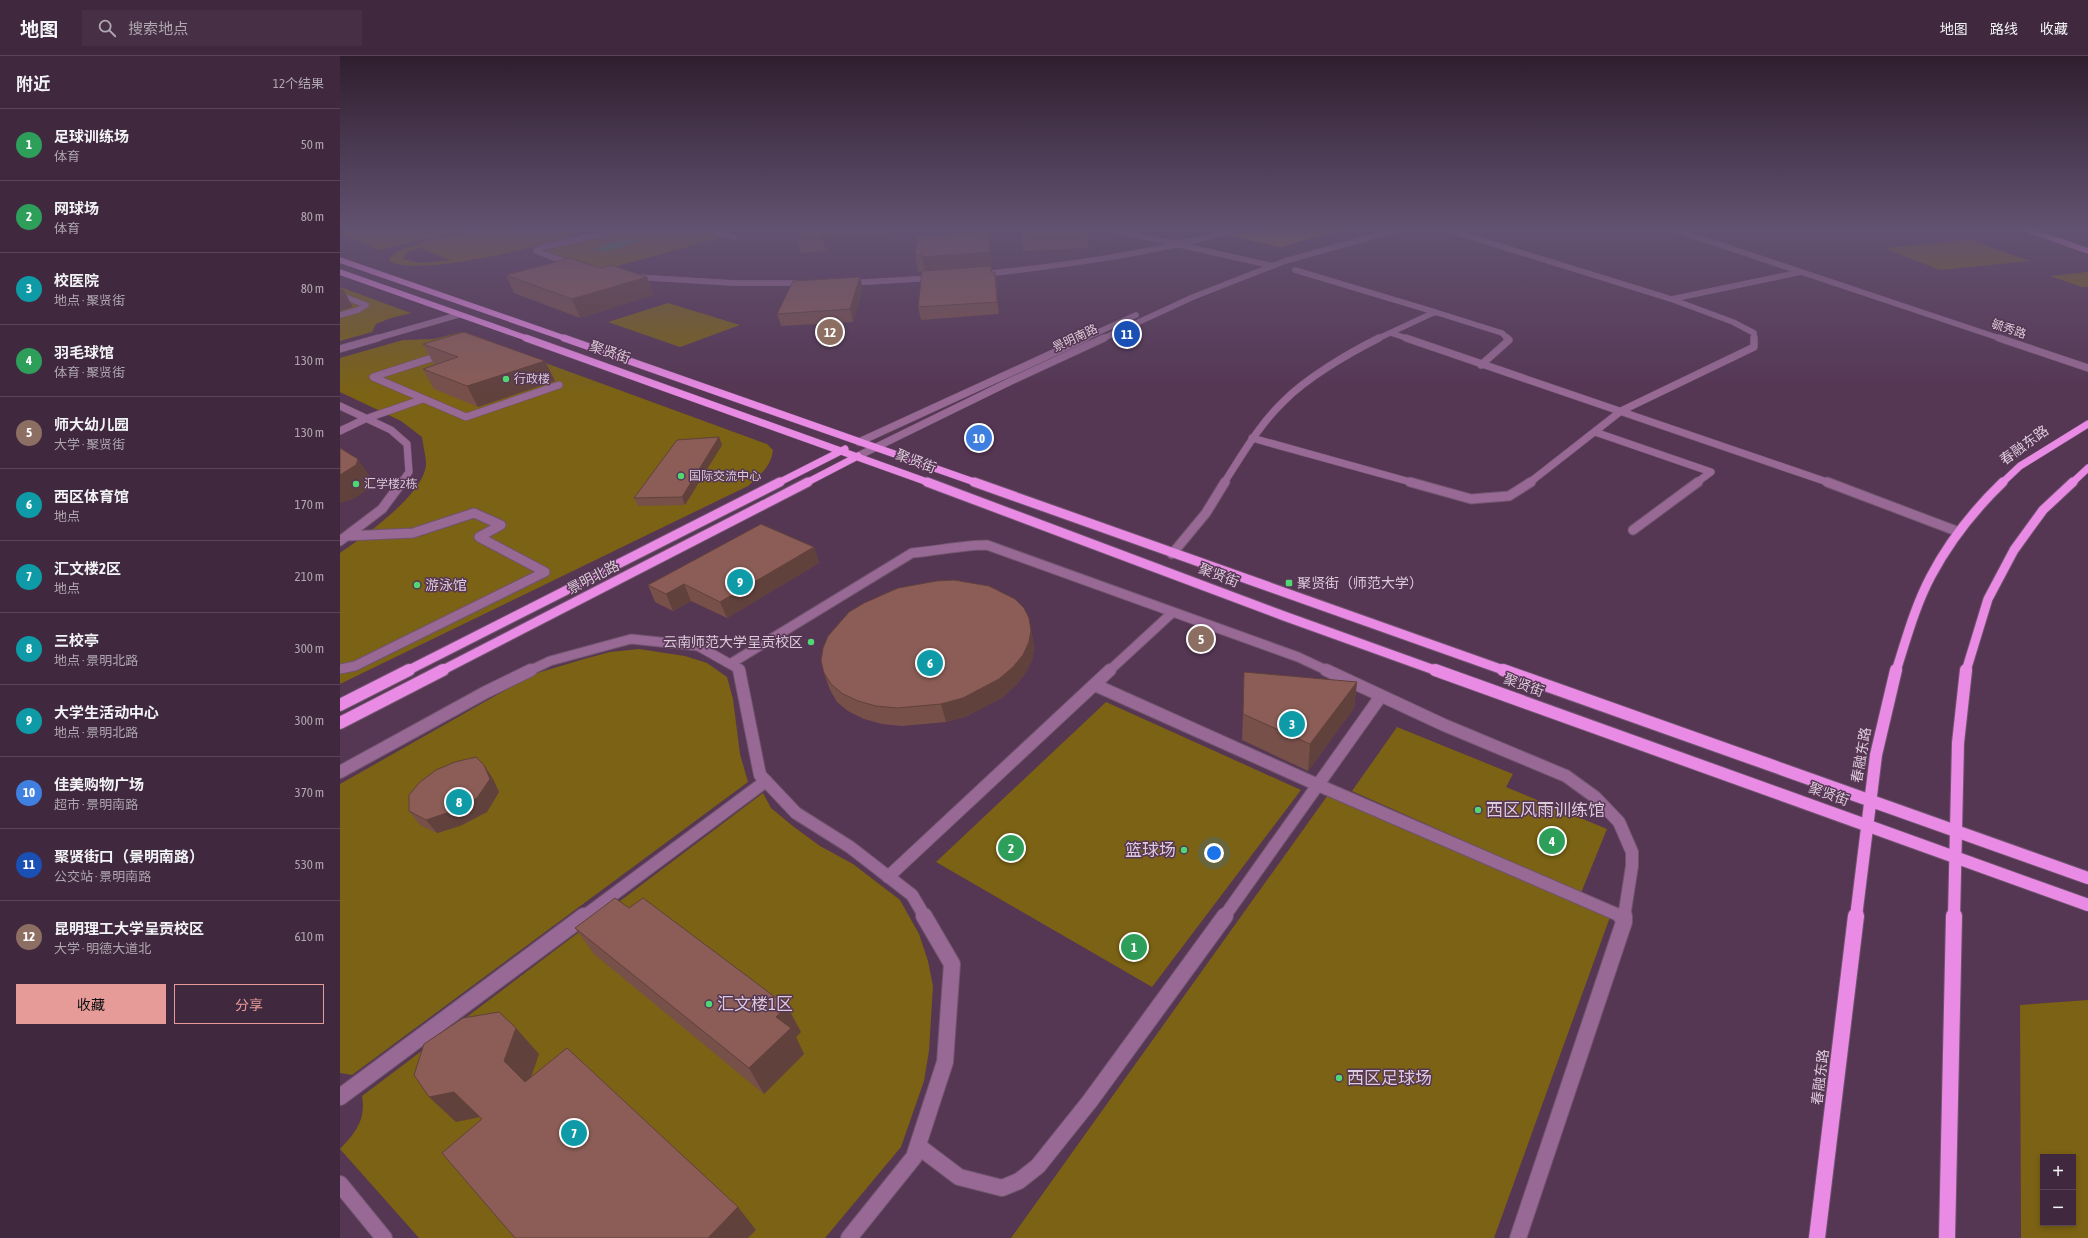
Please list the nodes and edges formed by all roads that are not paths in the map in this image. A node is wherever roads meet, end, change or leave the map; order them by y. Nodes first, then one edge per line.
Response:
1 (373, 284) edge
2 (409, 284) edge
3 (1209, 284) edge
4 (1222, 284) edge
5 (1342, 284) edge
6 (1623, 284) edge
7 (1742, 284) edge
8 (1837, 284) edge
9 (340, 295) edge
10 (1671, 299) junction
11 (1169, 300) dead end
12 (1435, 312) junction
13 (1140, 313) dead end
14 (340, 315) edge
15 (458, 315) junction
16 (1391, 333) junction
17 (340, 349) edge
18 (454, 351) edge
19 (1481, 365) junction
20 (2088, 368) edge
21 (559, 385) dead end
22 (423, 398) junction
23 (340, 406) edge
24 (1621, 411) junction
25 (365, 419) junction
26 (2088, 424) edge
27 (340, 431) edge
28 (1595, 432) junction
29 (1252, 438) junction
30 (859, 442) junction
31 (875, 448) junction
32 (842, 451) junction
33 (858, 456) junction
34 (2088, 468) edge
35 (1633, 530) dead end
36 (1959, 532) junction
37 (343, 538) edge
38 (1172, 554) junction
39 (1173, 612) junction
40 (730, 664) junction
41 (340, 669) edge
42 (1095, 685) junction
43 (1381, 696) junction
44 (340, 705) edge
45 (340, 723) edge
46 (340, 772) edge
47 (766, 781) junction
48 (1318, 785) junction
49 (1870, 800) junction
50 (1868, 825) junction
51 (1956, 831) junction
52 (1955, 857) junction
53 (888, 877) junction
54 (2088, 878) edge
55 (2088, 905) edge
56 (1623, 917) junction
57 (340, 1097) edge
58 (918, 1146) junction
59 (340, 1184) edge
60 (384, 1238) edge
61 (849, 1238) edge
62 (1518, 1238) edge
63 (1817, 1238) edge
64 (1947, 1238) edge

1 - 15 main road, 聚贤街
2 - 30 main road, 聚贤街
3 - 11 street
4 - 31 street, 景明南路
5 - 12 street
6 - 10 street
7 - 10 street
8 - 20 street, 毓秀路
9 - 14 street
10 - 24 street
12 - 16 street
12 - 19 street
13 - 30 street, 景明南路
15 - 17 street
15 - 32 main road, 聚贤街
16 - 19 street
16 - 29 street
18 - 22 street
19 - 24 street
21 - 22 street
22 - 25 street
23 - 25 street
24 - 28 street
24 - 36 street
25 - 27 street
25 - 37 street
26 - 36 main road, 春融东路
28 - 29 street
28 - 35 street
29 - 38 street
30 - 31 main road, 聚贤街
30 - 32 main road, 景明北路
31 - 33 street, 景明南路
31 - 38 main road, 聚贤街
32 - 33 main road, 聚贤街
32 - 44 main road, 景明北路
33 - 45 main road, 景明北路
33 - 50 main road, 聚贤街
34 - 51 main road
36 - 49 main road, 春融东路
37 - 41 street
38 - 49 main road, 聚贤街
39 - 40 street
39 - 42 street
39 - 43 street
40 - 46 street
40 - 47 street
42 - 48 street
42 - 53 street
43 - 48 street
43 - 56 street
47 - 53 street
47 - 57 street
48 - 56 street
48 - 58 street
49 - 50 main road, 春融东路
49 - 51 main road, 聚贤街
50 - 52 main road, 聚贤街
50 - 63 main road, 春融东路
51 - 52 main road
51 - 54 main road, 聚贤街
52 - 55 main road, 聚贤街
52 - 64 main road
53 - 58 street
56 - 62 street
58 - 61 street
59 - 60 street

